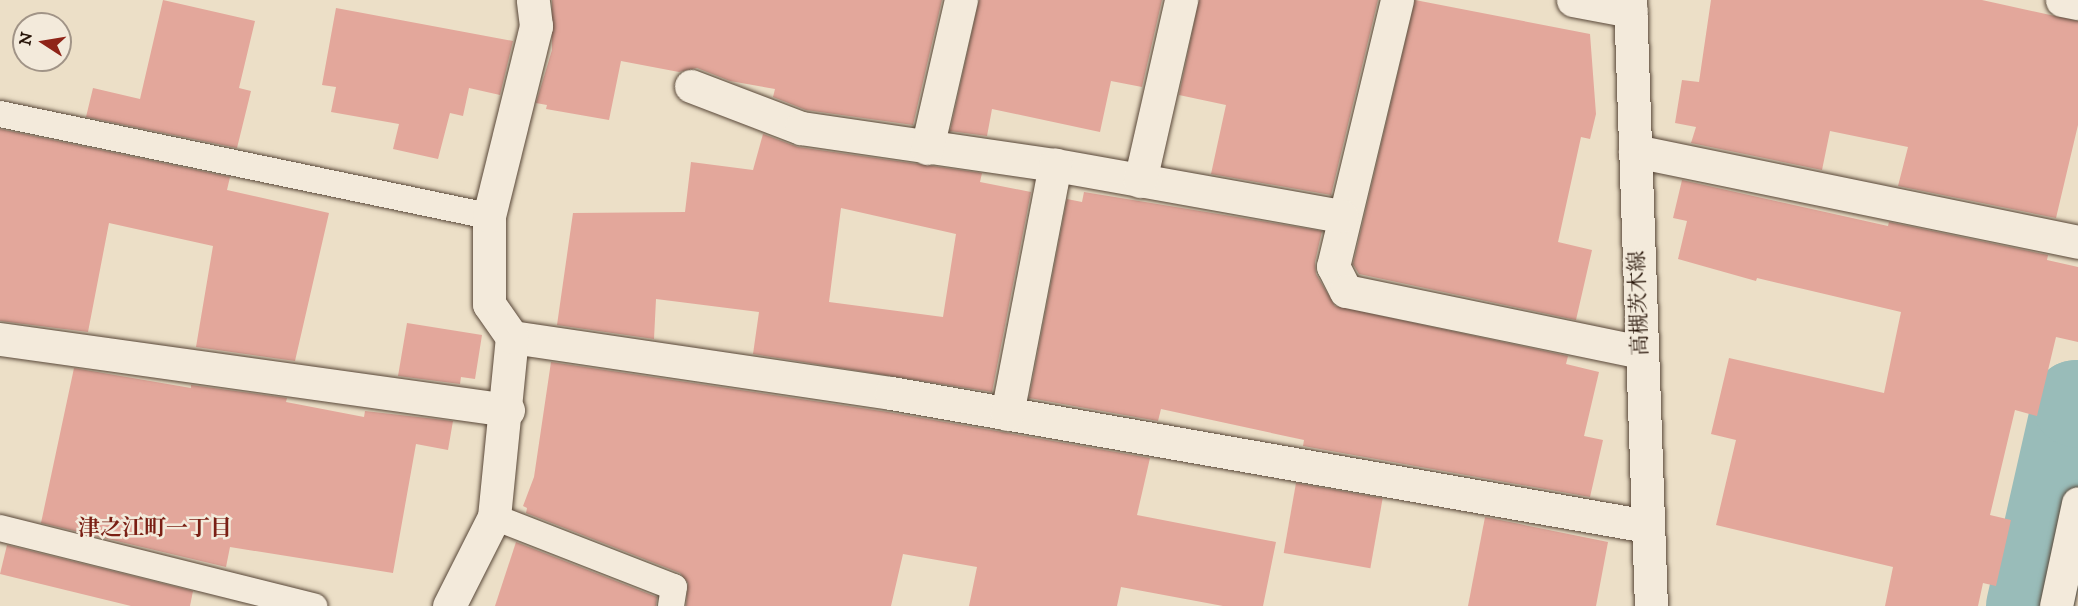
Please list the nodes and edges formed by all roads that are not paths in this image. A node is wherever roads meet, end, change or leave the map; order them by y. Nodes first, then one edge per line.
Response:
1 (533, 0) edge
2 (961, 0) edge
3 (1181, 0) edge
4 (1397, 0) edge
5 (1573, 0) edge
6 (2062, 0) edge
7 (2078, 3) edge
8 (1630, 6) edge
9 (691, 86) dead end
10 (0, 114) edge
11 (927, 148) junction
12 (1635, 152) junction
13 (1054, 165) junction
14 (1140, 181) junction
15 (489, 216) junction
16 (1342, 216) junction
17 (2078, 242) edge
18 (512, 337) junction
19 (0, 339) edge
20 (1640, 352) junction
21 (508, 410) junction
22 (1007, 414) junction
23 (2078, 503) edge
24 (494, 517) junction
25 (1647, 526) junction
26 (0, 528) edge
27 (314, 606) edge
28 (449, 606) edge
29 (671, 606) edge
30 (1651, 606) edge
31 (2056, 606) edge

1 - 15 street
2 - 11 street
3 - 14 street
4 - 16 street
5 - 8 street
6 - 7 street
8 - 12 street, 高槻茨木線
9 - 11 street
10 - 15 lane
11 - 13 street
12 - 17 street
12 - 20 street, 高槻茨木線
13 - 14 street
13 - 22 street
14 - 16 street
15 - 18 street
16 - 20 street
18 - 21 street
18 - 22 street
19 - 21 street
20 - 25 street, 高槻茨木線
21 - 24 street
22 - 25 street
23 - 31 street
24 - 28 street
24 - 29 lane
25 - 30 street, 高槻茨木線
26 - 27 lane

